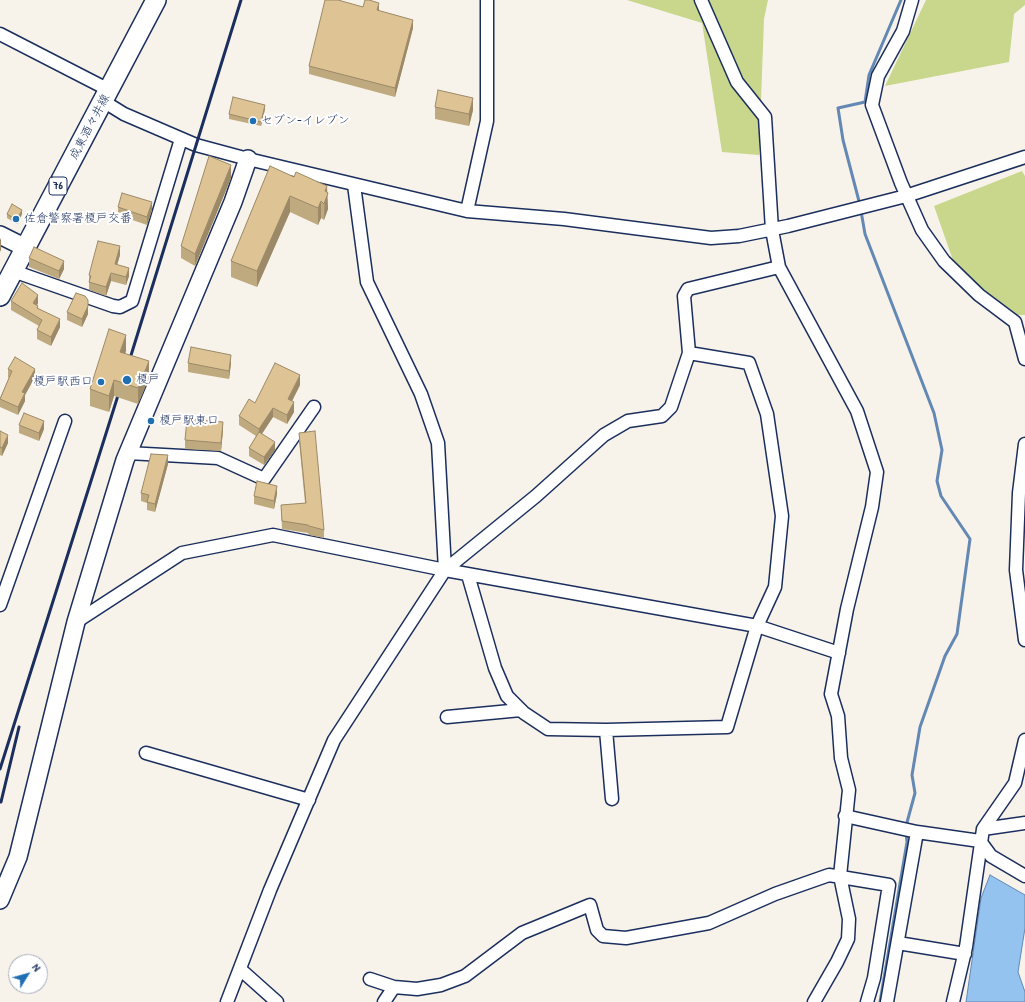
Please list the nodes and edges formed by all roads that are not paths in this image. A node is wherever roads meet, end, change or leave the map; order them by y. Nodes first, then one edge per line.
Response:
1 (156, 0) edge
2 (487, 0) edge
3 (701, 0) edge
4 (912, 0) edge
5 (0, 34) edge
6 (106, 95) junction
7 (181, 138) junction
8 (1025, 157) edge
9 (248, 159) junction
10 (354, 185) junction
11 (906, 196) junction
12 (468, 212) junction
13 (772, 230) junction
14 (0, 236) edge
15 (26, 248) junction
16 (779, 266) junction
17 (13, 271) junction
18 (0, 296) edge
19 (689, 353) junction
20 (1025, 359) edge
21 (314, 407) dead end
22 (65, 421) dead end
23 (1025, 444) edge
24 (128, 453) junction
25 (445, 570) junction
26 (468, 575) junction
27 (0, 605) edge
28 (76, 622) junction
29 (757, 626) junction
30 (1025, 640) edge
31 (839, 654) junction
32 (522, 710) junction
33 (447, 717) dead end
34 (606, 730) junction
35 (1025, 740) edge
36 (146, 753) dead end
37 (612, 799) dead end
38 (309, 800) junction
39 (845, 816) junction
40 (1025, 823) edge
41 (917, 832) junction
42 (981, 835) junction
43 (840, 876) junction
44 (1025, 876) edge
45 (0, 900) edge
46 (898, 943) junction
47 (965, 954) junction
48 (240, 969) junction
49 (370, 978) dead end
50 (394, 987) junction
51 (227, 1002) edge
52 (277, 1002) edge
53 (384, 1002) edge
54 (814, 1002) edge
55 (867, 1002) edge
56 (887, 1002) edge
57 (953, 1002) edge

1 - 6 main road, 成東酒々井線 / 76
2 - 12 street
3 - 13 street
4 - 11 street
5 - 6 street
6 - 7 street
6 - 15 main road, 成東酒々井線 / 76
7 - 9 street
7 - 17 street
8 - 11 street
9 - 10 street
9 - 24 street
10 - 12 street
10 - 25 street
11 - 13 street
11 - 20 street
12 - 13 street
13 - 16 street
14 - 15 street
15 - 17 main road, 成東酒々井線 / 76
16 - 19 street
16 - 31 street
17 - 18 main road, 成東酒々井線 / 76
19 - 25 street
19 - 29 street
21 - 24 street
22 - 27 street
23 - 30 street
24 - 28 street
25 - 26 street
25 - 28 street
25 - 38 street
26 - 29 street
26 - 32 street
28 - 45 street
29 - 31 street
29 - 34 street
31 - 39 street
32 - 33 street
32 - 34 street
34 - 37 street
35 - 42 street
36 - 38 street
38 - 48 street
39 - 41 street
39 - 43 street
40 - 42 street
41 - 42 street
41 - 46 street
42 - 44 street
42 - 47 street
43 - 50 street
43 - 54 street
43 - 55 street
46 - 47 street
46 - 56 street
47 - 57 street
48 - 51 street
48 - 52 street
49 - 50 street
50 - 53 street

